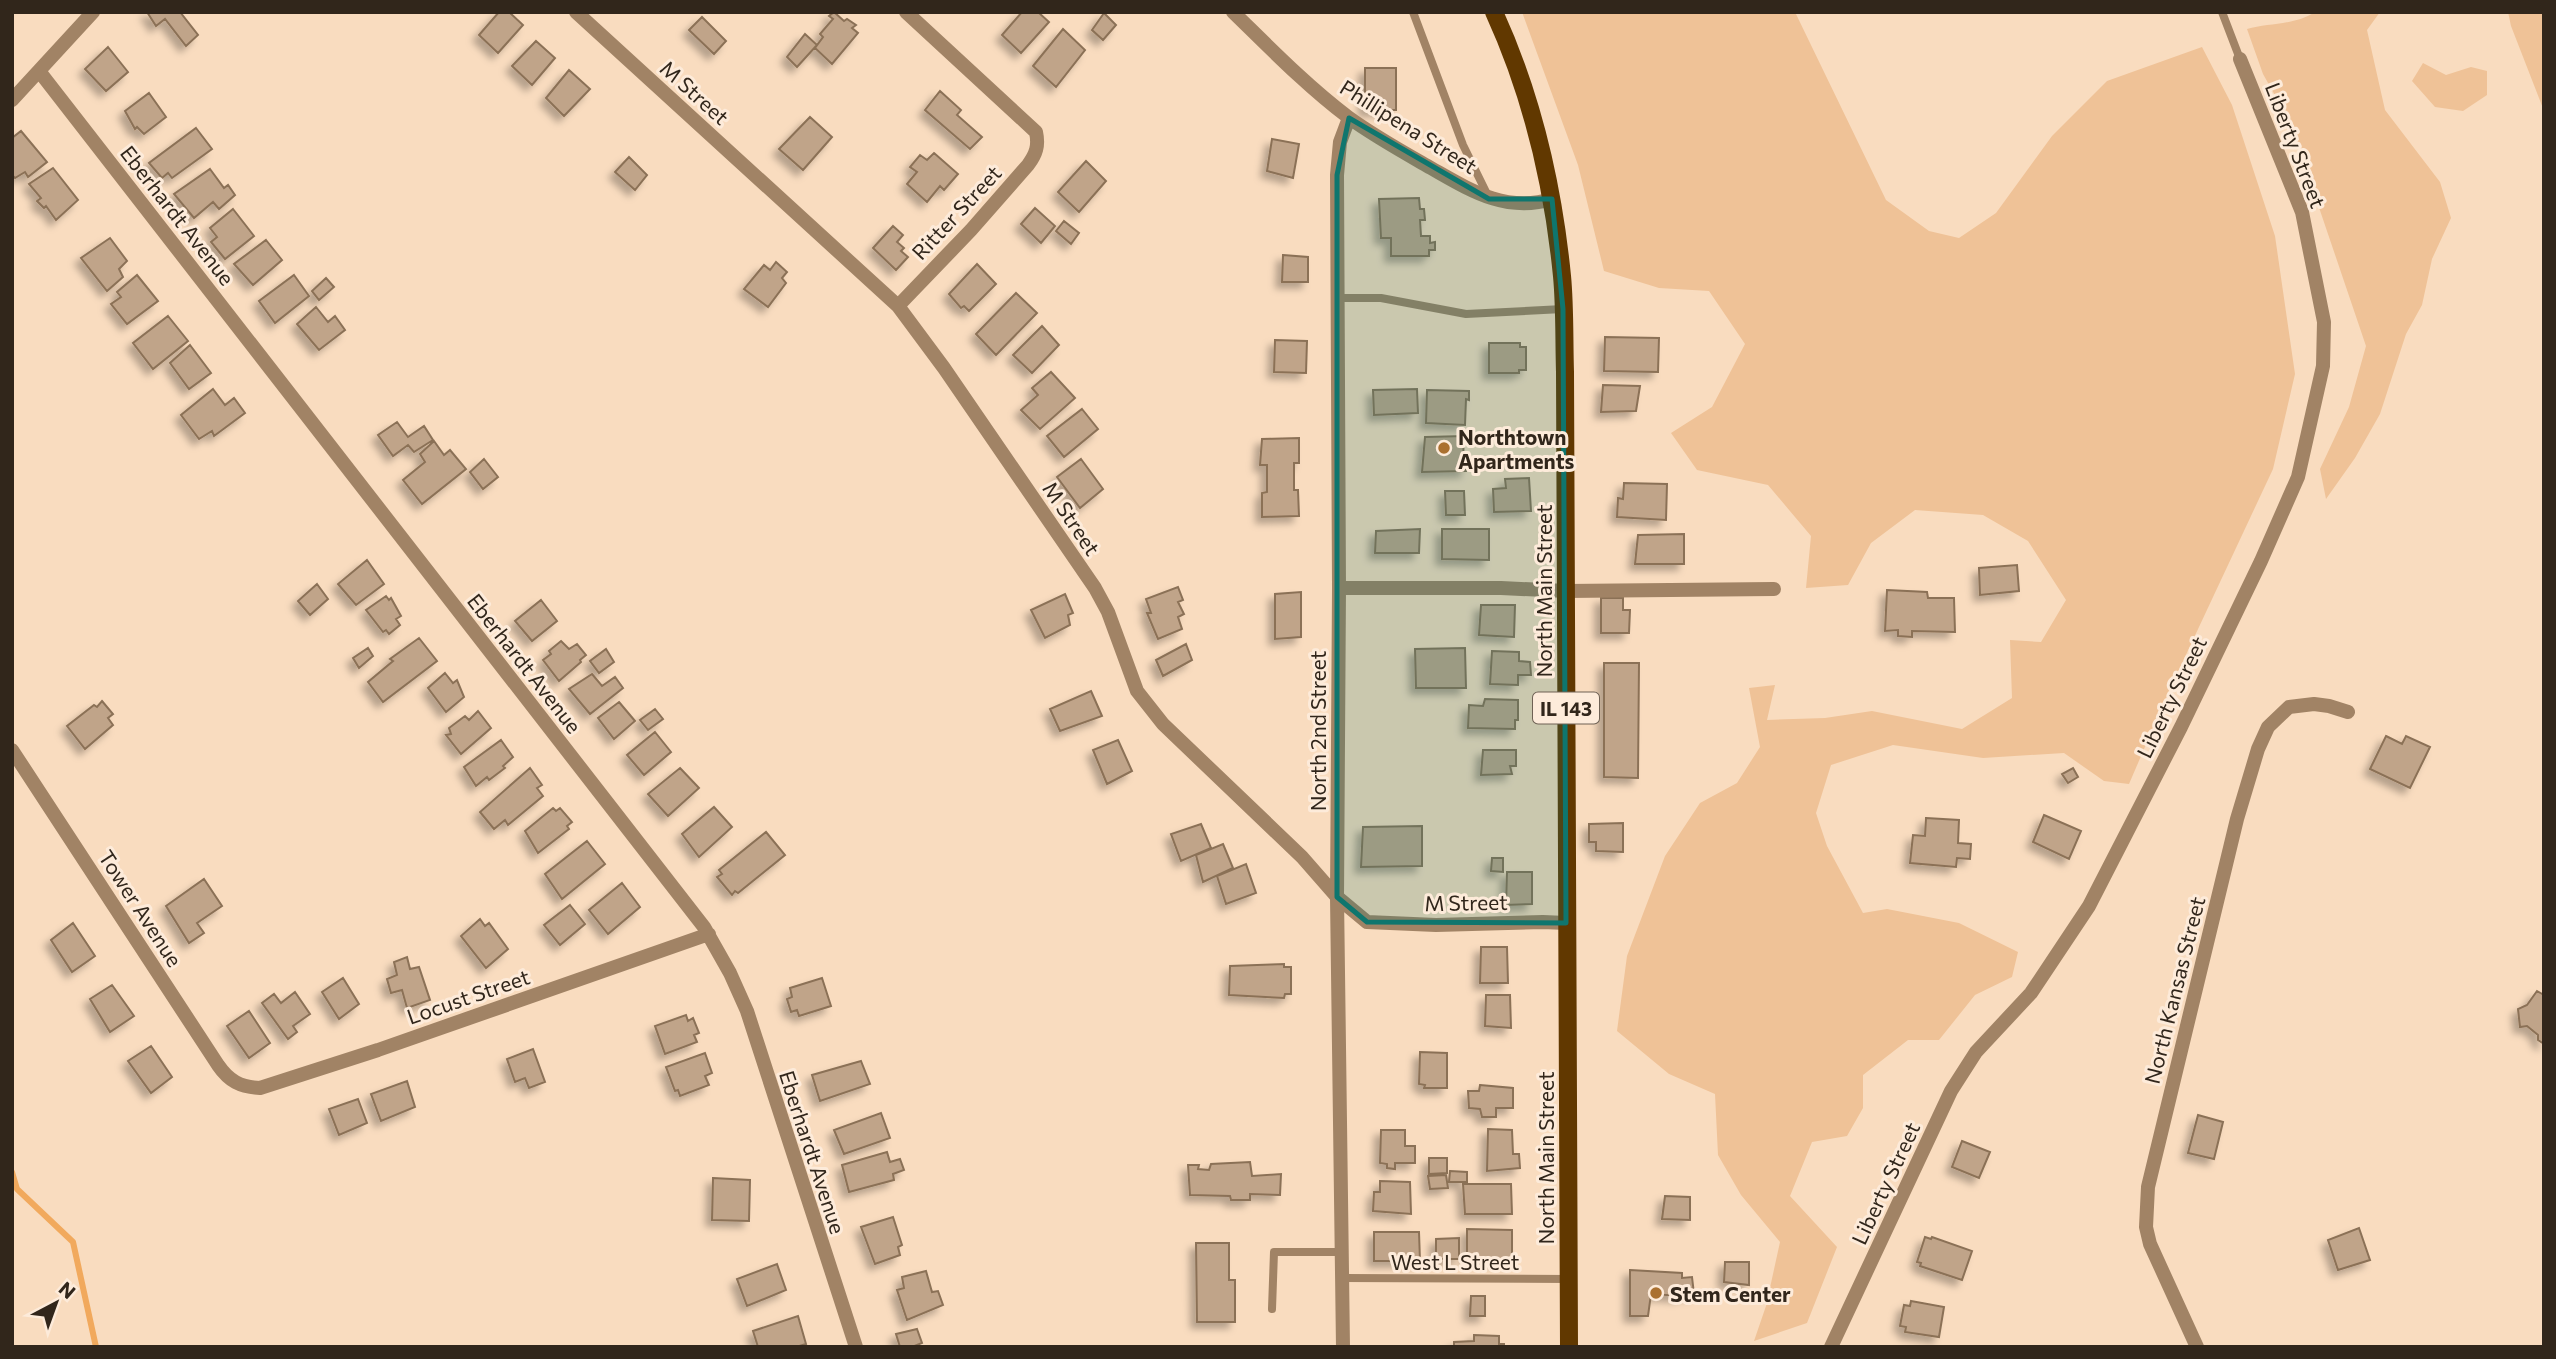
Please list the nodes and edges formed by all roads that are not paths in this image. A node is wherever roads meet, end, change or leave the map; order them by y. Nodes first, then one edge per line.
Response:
1 (93, 12) edge
2 (576, 12) edge
3 (906, 12) edge
4 (1233, 12) edge
5 (1413, 12) edge
6 (1494, 12) edge
7 (2222, 12) edge
8 (2240, 59) joint
9 (39, 71) junction
10 (12, 100) edge
11 (1349, 118) junction
12 (1489, 199) junction
13 (1552, 199) junction
14 (1339, 298) junction
15 (898, 306) junction
16 (1563, 309) junction
17 (1339, 588) junction
18 (1774, 589) dead end
19 (1566, 591) junction
20 (2348, 712) dead end
21 (12, 750) edge
22 (1336, 897) junction
23 (1566, 923) junction
24 (709, 934) junction
25 (239, 1085) joint
26 (1342, 1252) junction
27 (1342, 1278) junction
28 (1569, 1279) junction
29 (1272, 1309) dead end
30 (856, 1347) edge
31 (1343, 1347) edge
32 (1569, 1347) edge
33 (1831, 1347) edge
34 (2197, 1347) edge

1 - 9 street
2 - 15 street, M Street
3 - 15 street, Ritter Street
4 - 11 street, Phillipena Street
5 - 12 lane
6 - 13 main road, North Main Street / IL 143
7 - 8 lane, Liberty Street
8 - 33 street, Liberty Street
9 - 10 street
9 - 24 street, Eberhardt Avenue
11 - 12 street, Phillipena Street
11 - 14 street, North 2nd Street
12 - 13 street, Phillipena Street
13 - 16 main road, North Main Street / IL 143
14 - 16 lane
14 - 17 street, North 2nd Street
15 - 22 street, M Street
16 - 19 main road, North Main Street / IL 143
17 - 19 street
17 - 22 street, North 2nd Street
18 - 19 street
19 - 23 main road, North Main Street / IL 143
20 - 34 street, North Kansas Street
21 - 25 street, Tower Avenue
22 - 23 street, M Street
22 - 26 street, North 2nd Street
23 - 28 main road, North Main Street / IL 143
24 - 25 street, Locust Street
24 - 30 street, Eberhardt Avenue
26 - 27 street, North 2nd Street
26 - 29 lane
27 - 28 lane, West L Street
27 - 31 street, North 2nd Street
28 - 32 main road, North Main Street / IL 143

